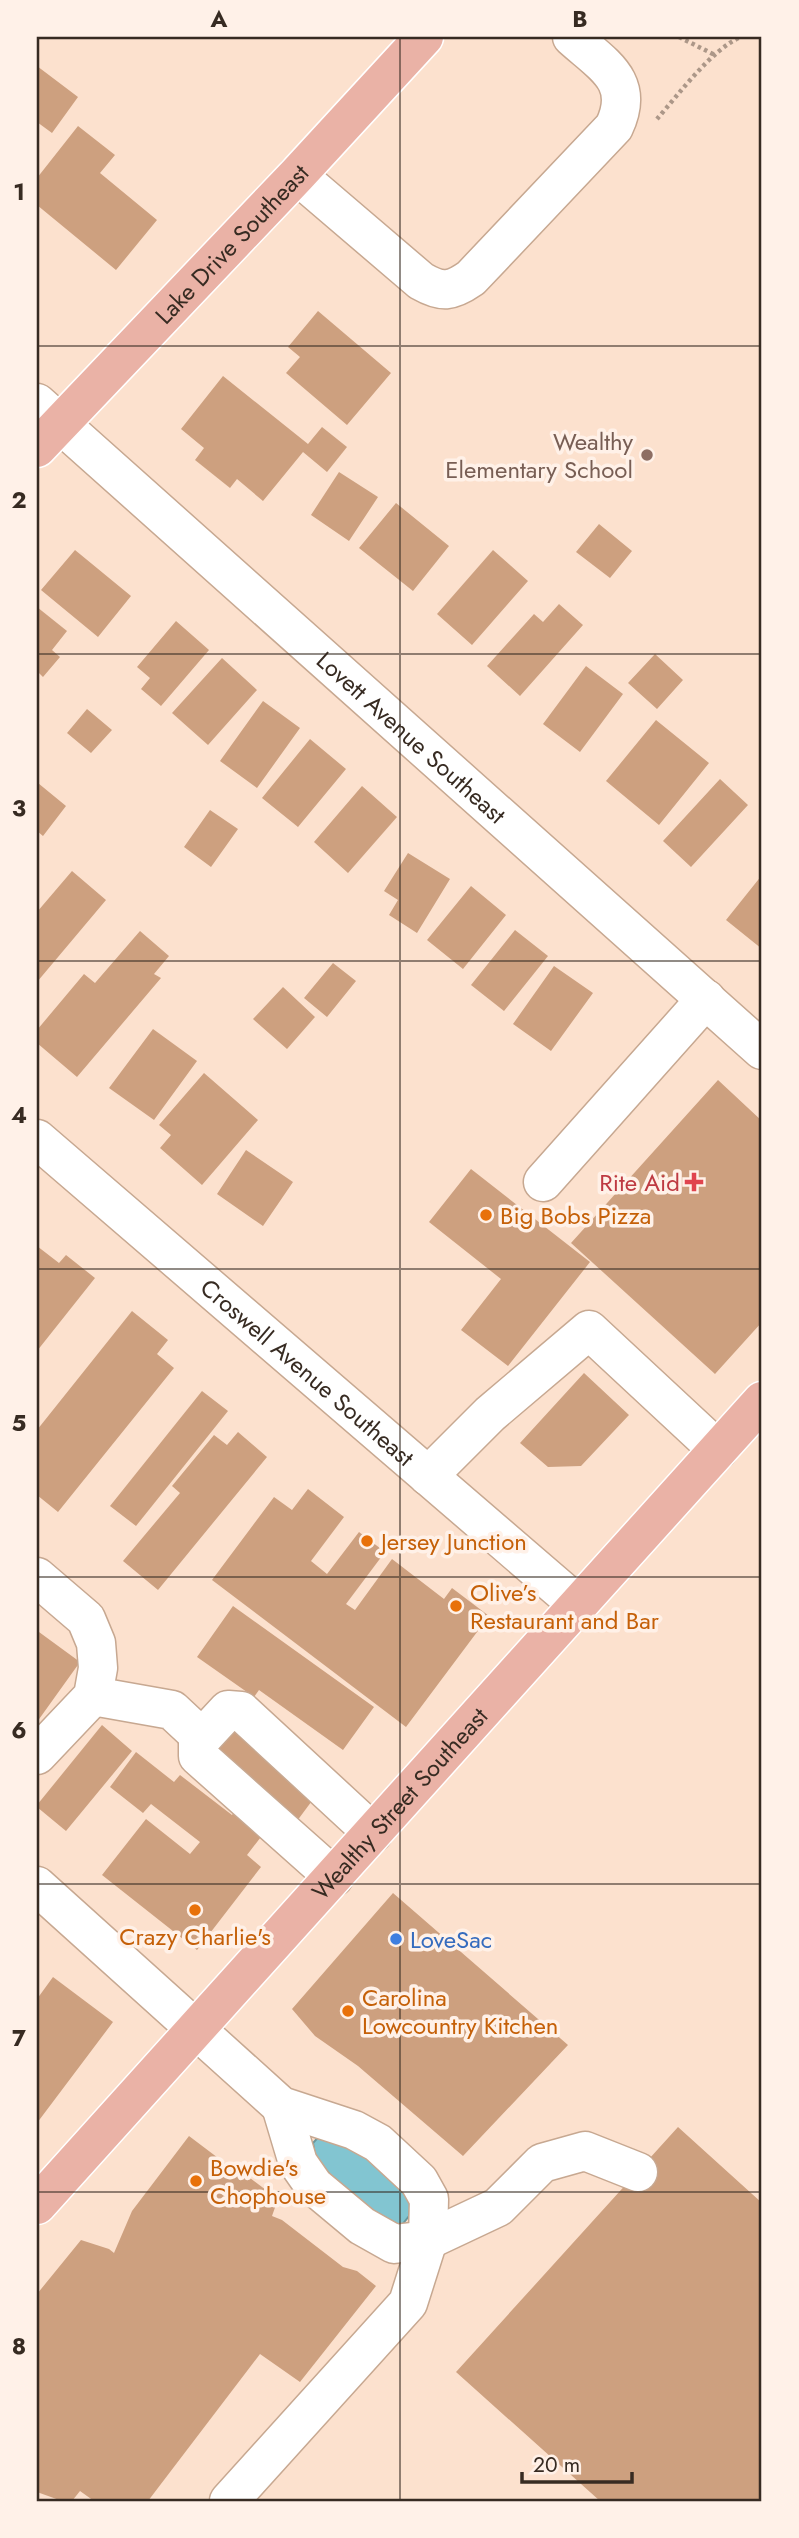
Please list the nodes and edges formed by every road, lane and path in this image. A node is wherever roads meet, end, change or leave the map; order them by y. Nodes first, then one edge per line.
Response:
1 (424, 37) edge
2 (572, 37) edge
3 (679, 37) edge
4 (715, 55) dead end
5 (297, 175) junction
6 (45, 425) edge
7 (706, 999) junction
8 (762, 1050) edge
9 (37, 1139) edge
10 (543, 1182) dead end
11 (762, 1401) edge
12 (718, 1450) junction
13 (428, 1476) junction
14 (37, 1577) edge
15 (577, 1604) junction
16 (93, 1696) junction
17 (202, 1738) junction
18 (37, 1755) edge
19 (373, 1833) junction
20 (334, 1877) junction
21 (37, 1886) edge
22 (197, 2028) junction
23 (281, 2106) junction
24 (638, 2172) dead end
25 (37, 2205) edge
26 (428, 2241) junction
27 (229, 2501) edge

1 - 5 main road, Lake Drive Southeast
2 - 5 street
3 - 4 path
5 - 6 main road, Lake Drive Southeast
6 - 7 street, Lovett Avenue Southeast
7 - 8 street, Lovett Avenue Southeast
7 - 10 street
9 - 13 street, Croswell Avenue Southeast
11 - 12 main road, Wealthy Street Southeast
12 - 13 street
12 - 15 main road, Wealthy Street Southeast
13 - 15 street, Croswell Avenue Southeast
14 - 16 street
15 - 19 main road, Wealthy Street Southeast
16 - 17 street
16 - 18 street
17 - 19 street
17 - 20 street
19 - 20 main road, Wealthy Street Southeast
20 - 22 main road, Wealthy Street Southeast
21 - 22 street
22 - 23 street
22 - 25 main road, Wealthy Street Southeast
23 - 26 street
23 - 26 street
24 - 26 street
26 - 27 street

